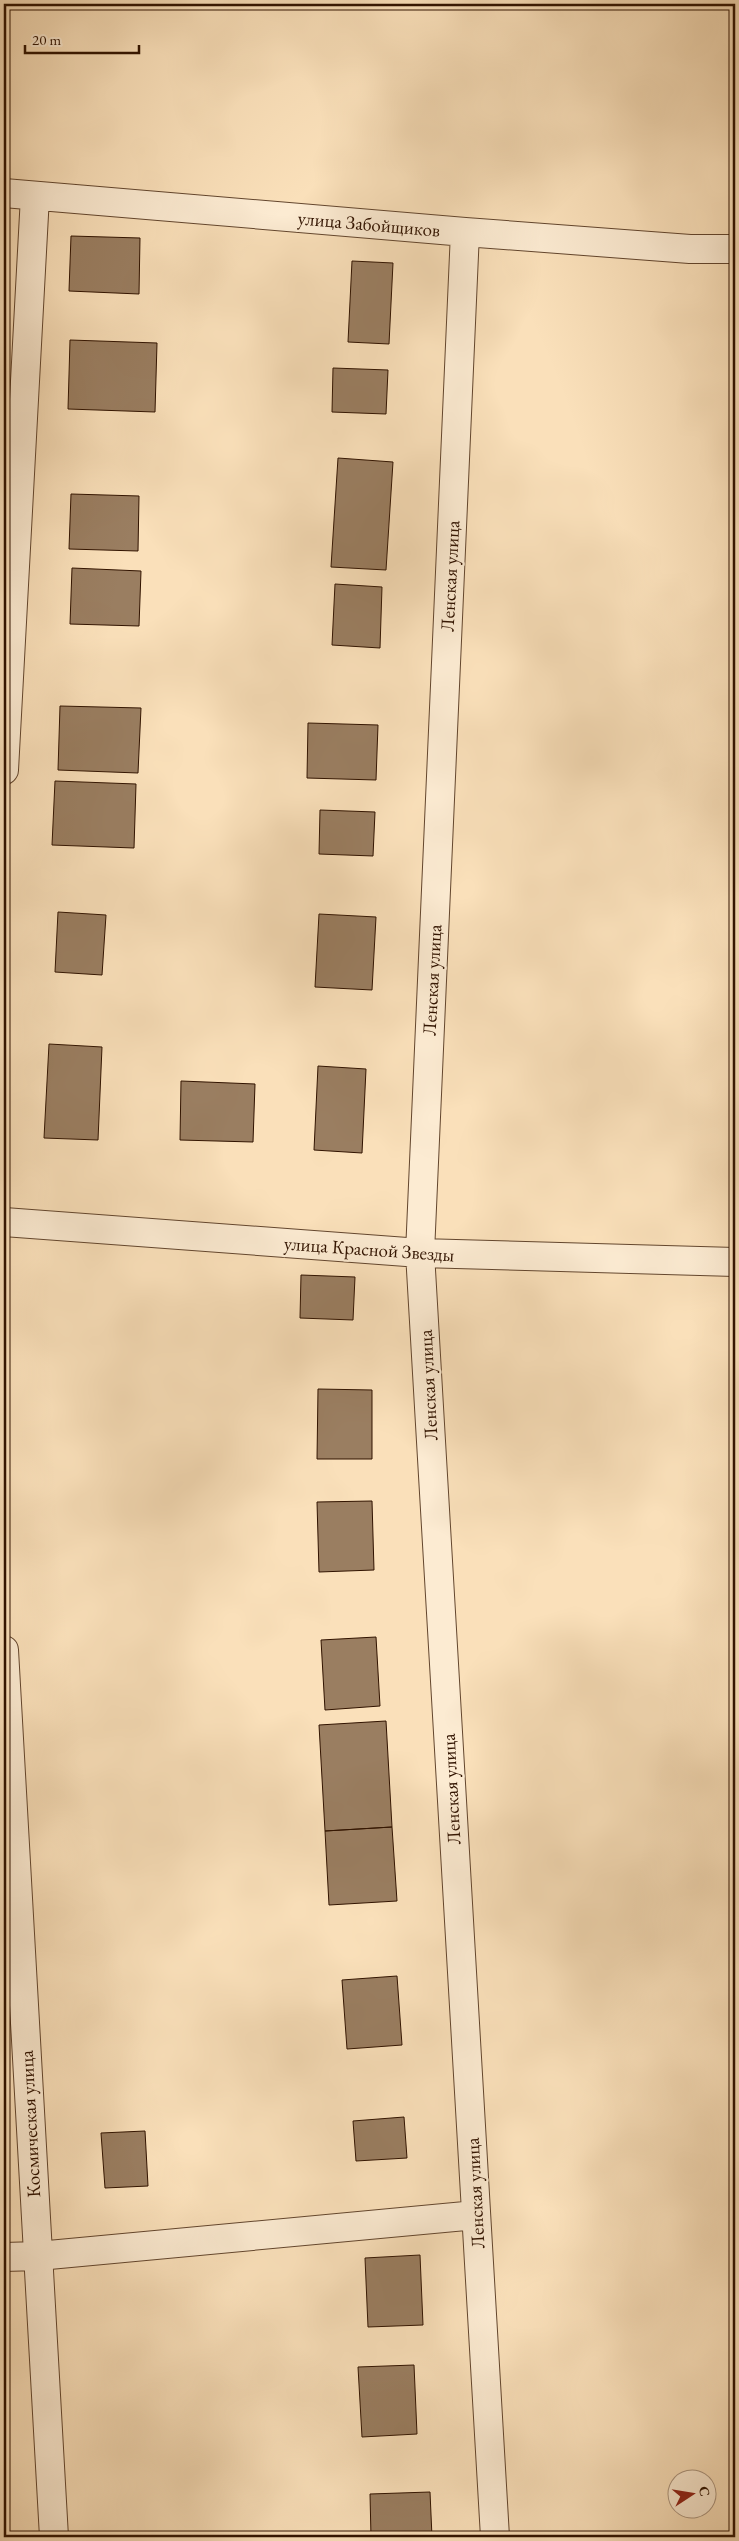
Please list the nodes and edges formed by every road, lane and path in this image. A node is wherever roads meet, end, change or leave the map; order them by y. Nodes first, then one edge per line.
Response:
1 (4, 193) edge
2 (35, 196) junction
3 (465, 232) junction
4 (735, 249) edge
5 (4, 770) edge
6 (4, 1222) edge
7 (420, 1253) junction
8 (735, 1262) edge
9 (4, 1650) edge
10 (476, 2215) junction
11 (38, 2256) junction
12 (4, 2257) edge
13 (54, 2537) edge
14 (495, 2537) edge

1 - 2 street, улица Забойщиков
2 - 3 street, улица Забойщиков
2 - 5 street
3 - 4 street, улица Забойщиков
3 - 7 street, Ленская улица
6 - 7 street, улица Красной Звезды
7 - 8 street, улица Красной Звезды
7 - 10 street, Ленская улица
9 - 11 street, Космическая улица
10 - 11 street
10 - 14 street, Ленская улица
11 - 12 street
11 - 13 street, Космическая улица

